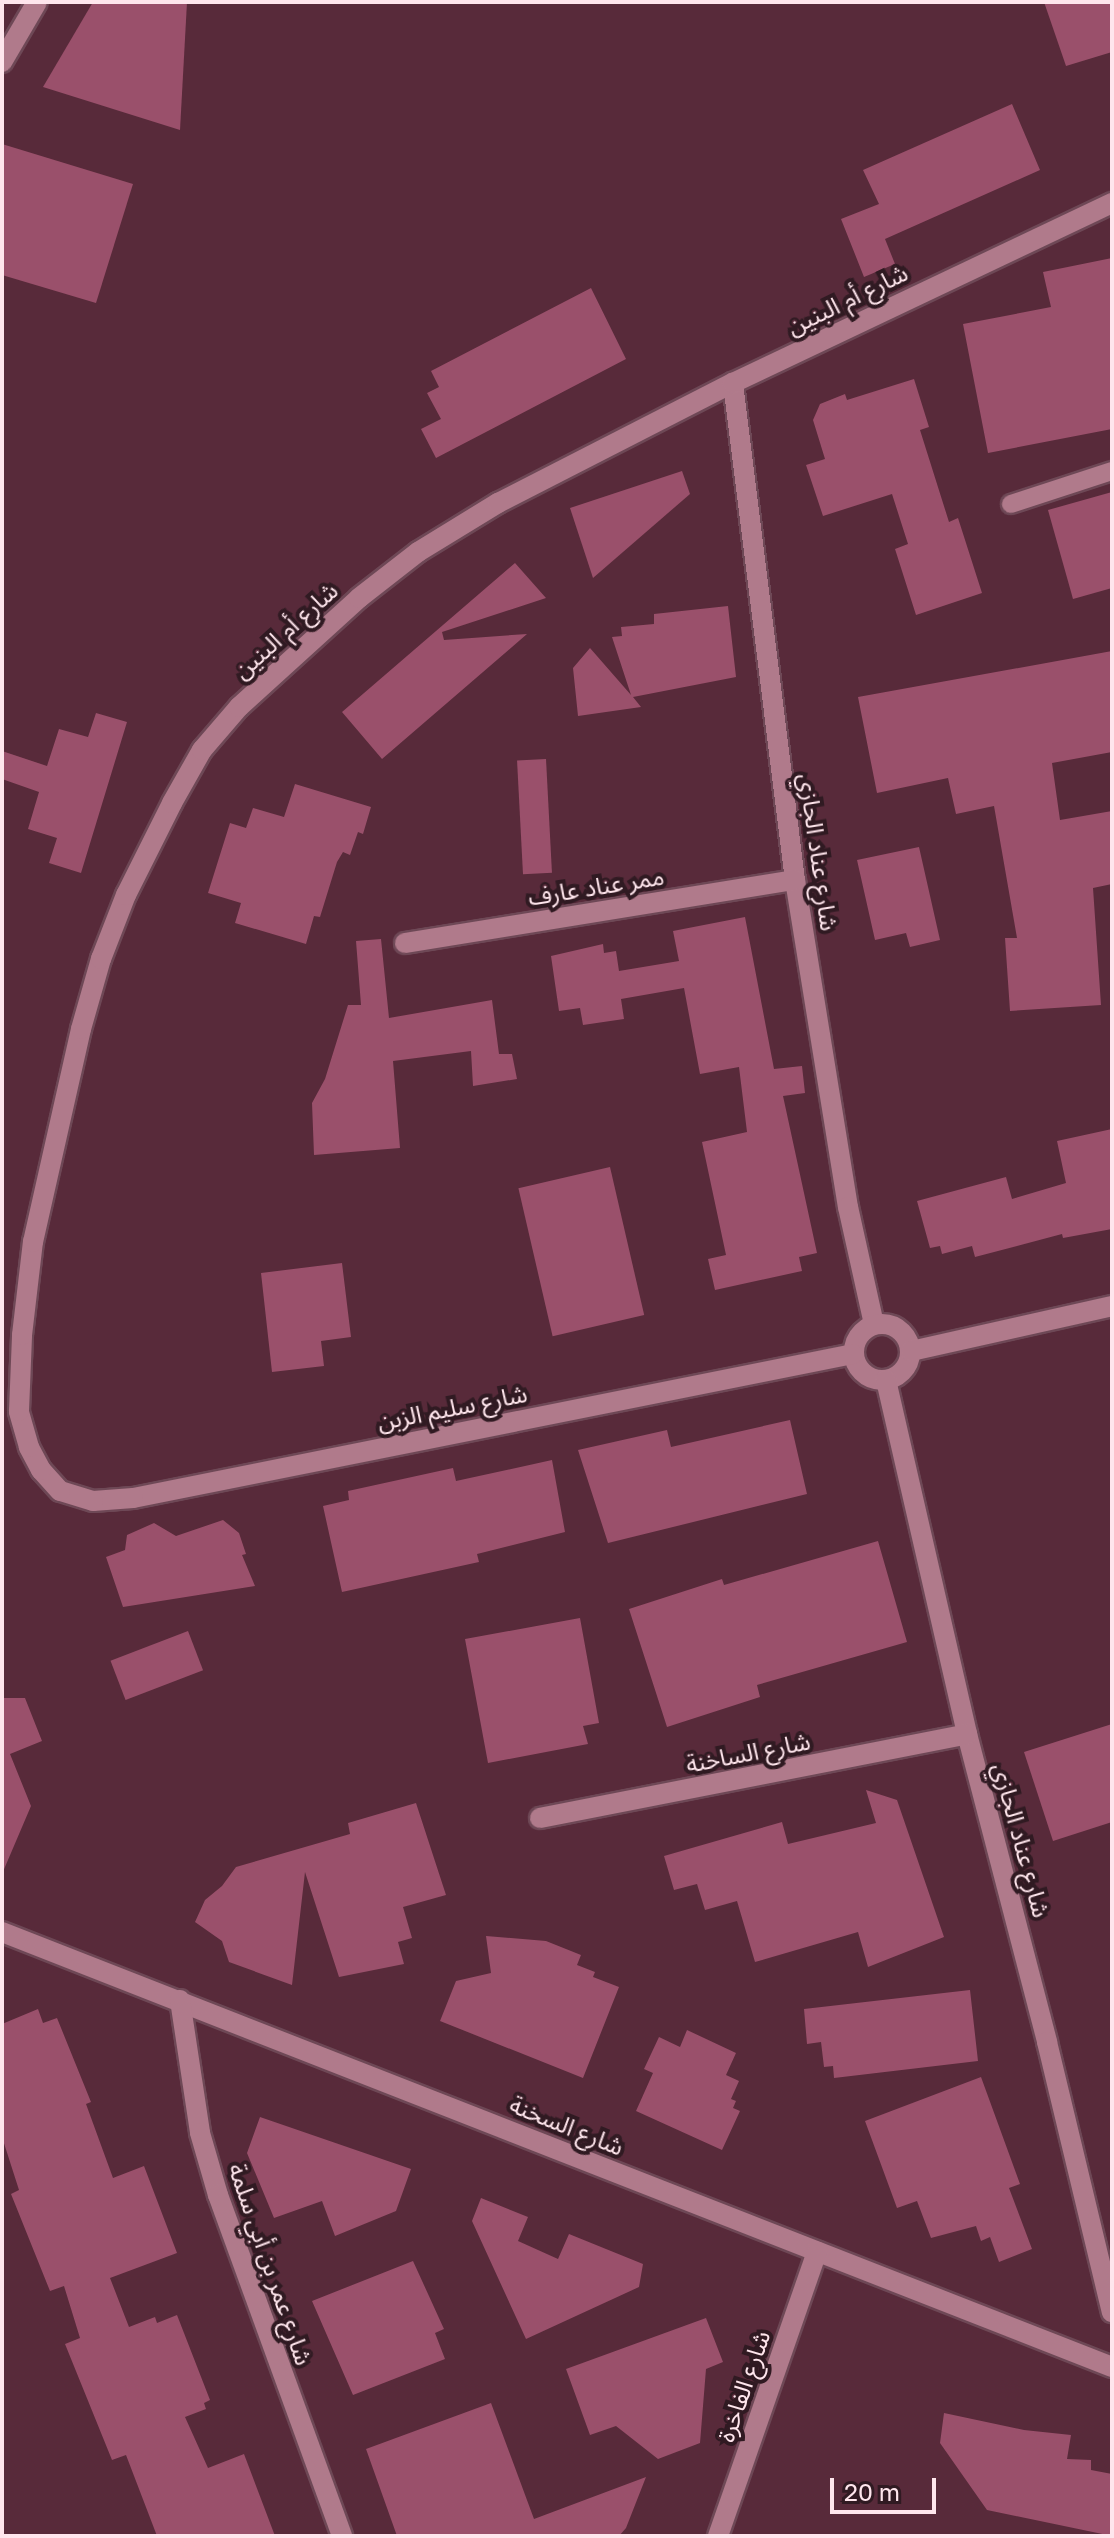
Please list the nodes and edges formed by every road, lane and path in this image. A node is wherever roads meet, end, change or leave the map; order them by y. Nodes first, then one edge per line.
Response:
1 (37, 2) edge
2 (2, 62) edge
3 (1112, 203) edge
4 (733, 383) junction
5 (1112, 471) edge
6 (1011, 504) dead end
7 (795, 880) junction
8 (405, 943) dead end
9 (1112, 1306) edge
10 (874, 1324) junction
11 (911, 1351) junction
12 (853, 1354) junction
13 (886, 1380) junction
14 (60, 1491) joint
15 (967, 1734) junction
16 (540, 1818) dead end
17 (2, 1932) edge
18 (180, 2000) junction
19 (817, 2252) junction
20 (1112, 2312) edge
21 (1112, 2367) edge
22 (342, 2536) edge
23 (718, 2536) edge

1 - 2 street
3 - 4 street, شارع أم البنين
4 - 7 street, شارع عناد الجازي
4 - 14 street, شارع أم البنين
5 - 6 lane
7 - 8 street, ممر عناد عارف
7 - 10 street, شارع عناد الجازي
9 - 11 street
10 - 11 street
10 - 12 street
11 - 13 street
12 - 13 street
12 - 14 street, شارع سليم الزبن
13 - 15 street, شارع عناد الجازي
15 - 16 street, شارع الساخنة
15 - 20 street, شارع عناد الجازي
17 - 18 street, شارع السخنة
18 - 19 street, شارع السخنة
18 - 22 street, شارع عمر بن أبي سلمة
19 - 21 street, شارع السخنة
19 - 23 street, شارع الفاخرة

